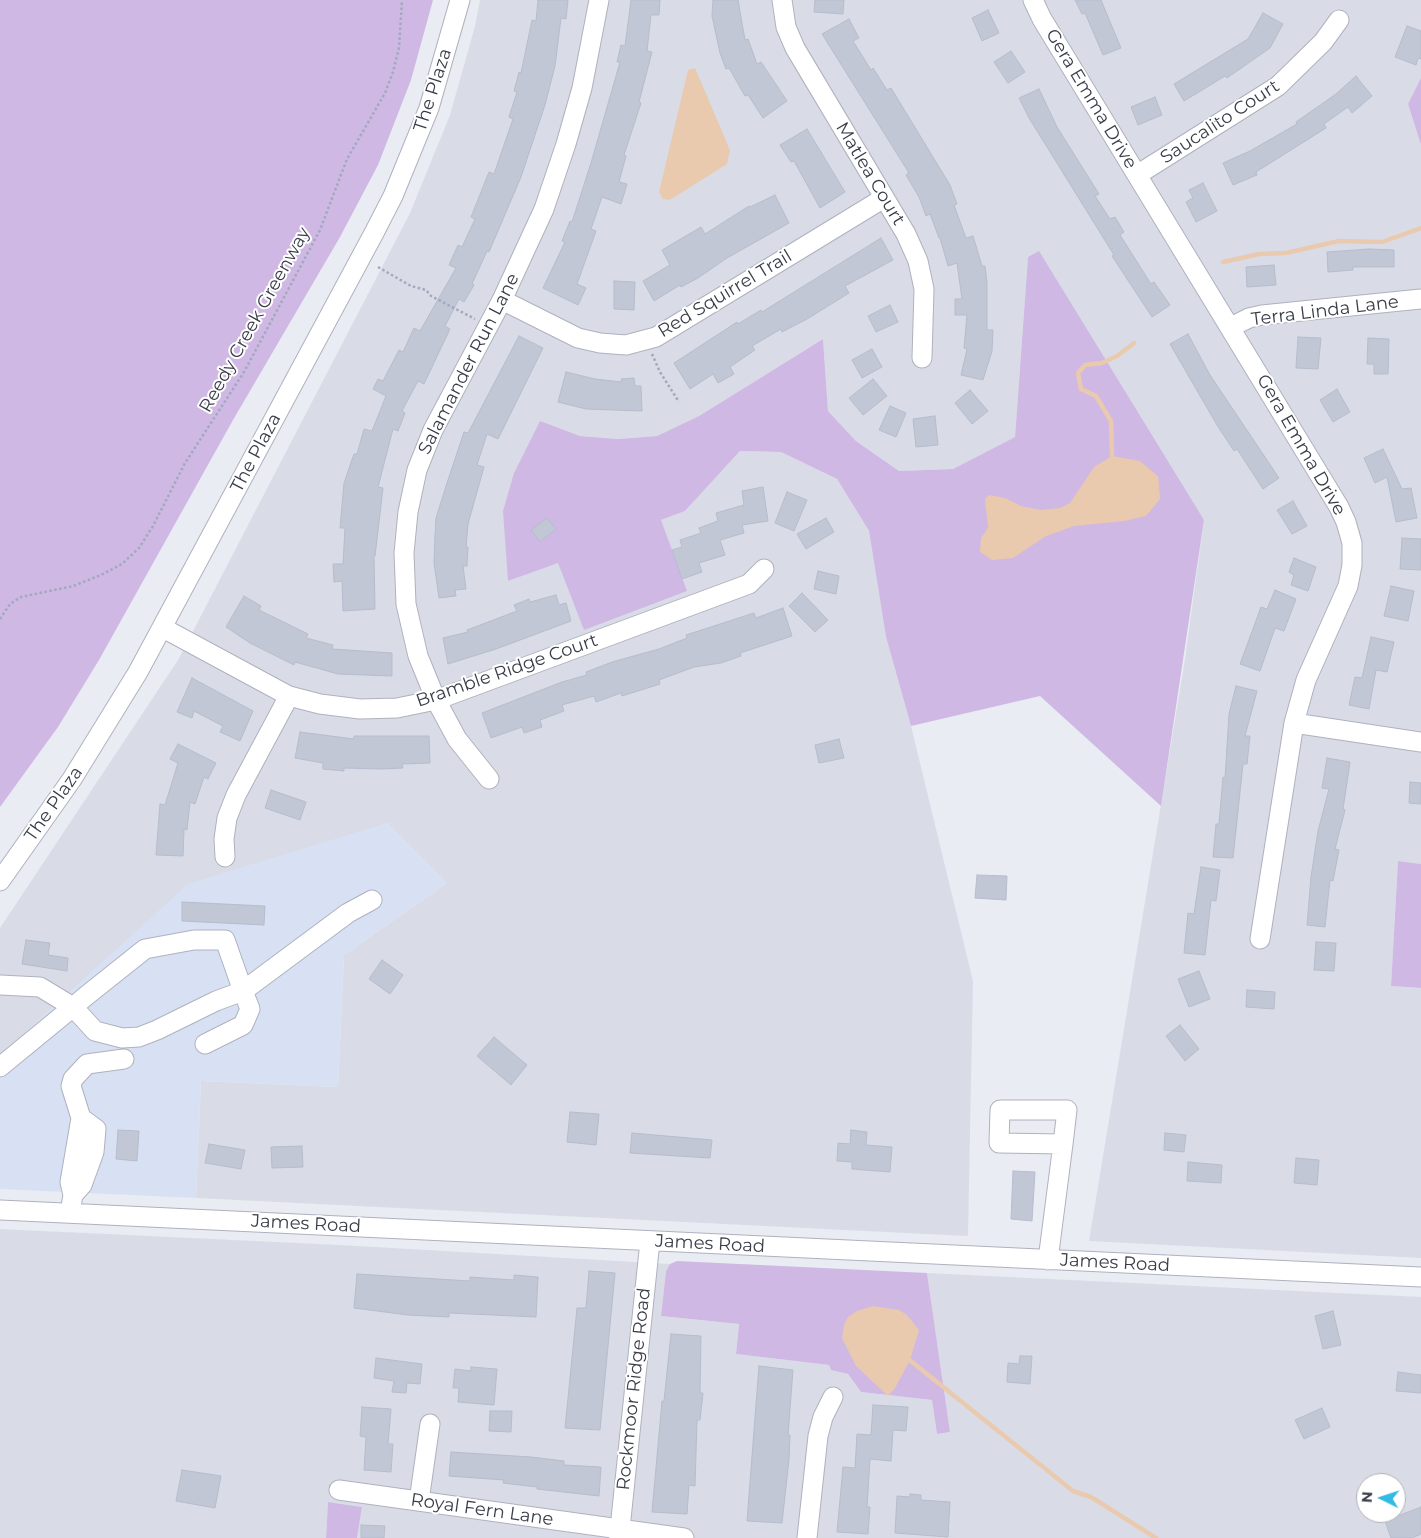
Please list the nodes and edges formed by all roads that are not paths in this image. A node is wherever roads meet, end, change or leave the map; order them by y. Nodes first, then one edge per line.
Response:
1 (460, 0) edge
2 (599, 0) edge
3 (782, 0) edge
4 (1033, 0) edge
5 (1339, 20) dead end
6 (1137, 175) junction
7 (884, 198) junction
8 (1421, 299) edge
9 (502, 300) junction
10 (1231, 327) junction
11 (922, 358) dead end
12 (764, 569) dead end
13 (163, 628) junction
14 (289, 696) junction
15 (436, 700) junction
16 (1294, 723) junction
17 (1421, 742) edge
18 (489, 779) dead end
19 (225, 857) dead end
20 (0, 881) edge
21 (372, 900) dead end
22 (1260, 939) dead end
23 (0, 985) edge
24 (243, 991) junction
25 (73, 1007) junction
26 (205, 1044) dead end
27 (124, 1059) dead end
28 (0, 1067) edge
29 (1063, 1144) dead end
30 (72, 1204) junction
31 (0, 1210) edge
32 (650, 1241) junction
33 (1048, 1260) junction
34 (1421, 1277) edge
35 (833, 1396) dead end
36 (430, 1424) dead end
37 (339, 1490) dead end
38 (419, 1501) junction
39 (619, 1534) edge
40 (684, 1538) edge
41 (807, 1538) edge

1 - 13 street, The Plaza
2 - 9 street, Salamander Run Lane
3 - 7 street, Matlea Court
4 - 6 street, Gera Emma Drive
5 - 6 street, Saucalito Court
6 - 10 street, Gera Emma Drive
7 - 9 street, Red Squirrel Trail
7 - 11 street, Matlea Court
8 - 10 street, Terra Linda Lane
9 - 15 street, Salamander Run Lane
10 - 16 street, Gera Emma Drive
12 - 15 street, Bramble Ridge Court
13 - 14 street, Bramble Ridge Court
13 - 20 street, The Plaza
14 - 15 street, Bramble Ridge Court
14 - 19 street
15 - 18 street, Salamander Run Lane
16 - 17 street
16 - 22 street, Gera Emma Drive
21 - 24 street
23 - 25 street
24 - 25 street
24 - 25 street
24 - 26 street
25 - 28 street
27 - 30 street
29 - 33 street
30 - 31 street, James Road
30 - 32 street, James Road
32 - 33 street, James Road
32 - 39 street, Rockmoor Ridge Road
33 - 34 street, James Road
35 - 41 street
36 - 38 street
37 - 38 street, Royal Fern Lane
38 - 39 street, Royal Fern Lane
39 - 40 street, Royal Fern Lane

